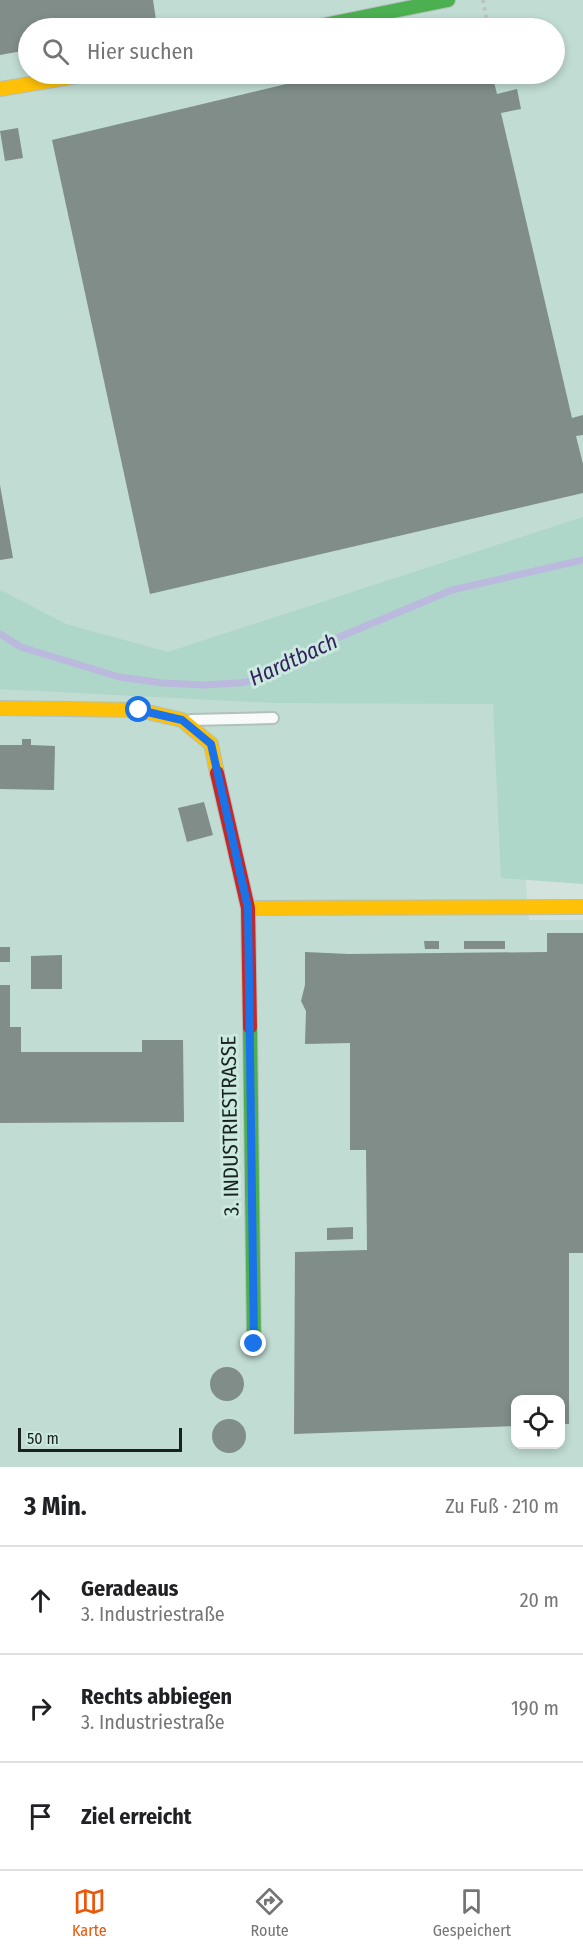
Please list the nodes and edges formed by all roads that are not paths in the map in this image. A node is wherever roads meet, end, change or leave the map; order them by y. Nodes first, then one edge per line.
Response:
1 (448, 0) edge
2 (359, 18) edge
3 (36, 84) edge
4 (0, 89) edge
5 (0, 708) edge
6 (273, 718) dead end
7 (182, 720) junction
8 (583, 907) edge
9 (248, 908) junction
10 (254, 1344) dead end

1 - 2 street
3 - 4 street
5 - 7 street, 3. INDUSTRIESTRASSE
6 - 7 lane
7 - 9 street, 3. INDUSTRIESTRASSE
8 - 9 street
9 - 10 street, 3. INDUSTRIESTRASSE

